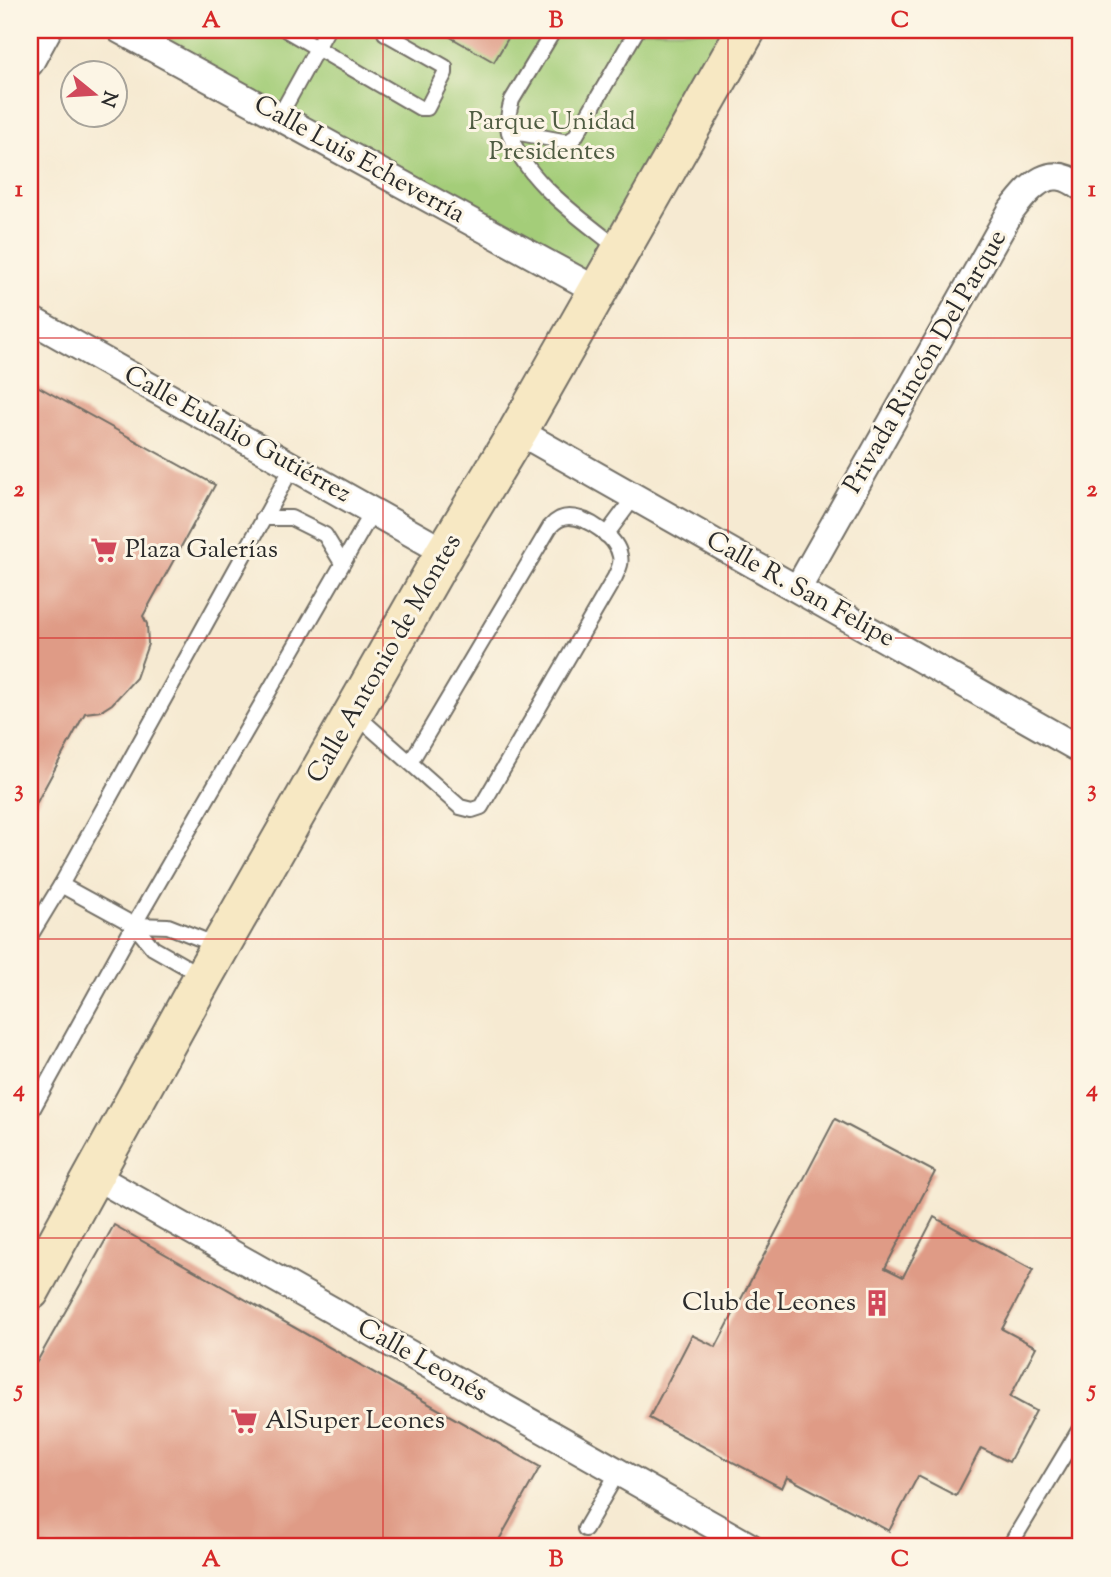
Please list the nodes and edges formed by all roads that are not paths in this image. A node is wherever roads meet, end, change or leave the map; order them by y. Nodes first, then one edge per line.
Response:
1 (48, 30) edge
2 (120, 30) edge
3 (286, 30) edge
4 (327, 30) edge
5 (554, 30) edge
6 (637, 30) edge
7 (746, 30) edge
8 (385, 33) dead end
9 (317, 47) junction
10 (30, 63) edge
11 (279, 117) junction
12 (509, 131) junction
13 (1081, 187) edge
14 (621, 251) junction
15 (598, 291) junction
16 (30, 319) edge
17 (518, 431) junction
18 (293, 467) junction
19 (635, 496) junction
20 (373, 512) junction
21 (263, 518) junction
22 (606, 535) junction
23 (445, 552) junction
24 (342, 563) junction
25 (798, 588) junction
26 (354, 712) junction
27 (1081, 750) edge
28 (410, 764) junction
29 (61, 885) junction
30 (34, 918) edge
31 (134, 925) junction
32 (30, 936) edge
33 (212, 962) junction
34 (30, 1114) edge
35 (93, 1175) junction
36 (30, 1292) edge
37 (1081, 1427) edge
38 (618, 1472) junction
39 (585, 1529) dead end
40 (751, 1547) edge
41 (1009, 1547) edge

1 - 10 street
2 - 11 street, Calle Luis Echeverría
3 - 9 lane
4 - 9 lane
5 - 12 lane
6 - 12 lane
7 - 14 main road, Calle Antonio de Montes
8 - 9 lane
9 - 11 lane
11 - 15 street, Calle Luis Echeverría
12 - 14 lane
13 - 25 street, Privada Rincón Del Parque
14 - 15 main road, Calle Antonio de Montes
15 - 17 main road, Calle Antonio de Montes
16 - 18 street, Calle Eulalio Gutiérrez
17 - 19 street, Calle R. San Felipe
17 - 23 main road, Calle Antonio de Montes
18 - 20 street, Calle Eulalio Gutiérrez
18 - 21 lane
19 - 22 lane
19 - 25 street, Calle R. San Felipe
20 - 23 street, Calle Eulalio Gutiérrez
20 - 24 lane
21 - 24 lane
21 - 29 lane
22 - 28 lane
22 - 28 lane
23 - 26 main road, Calle Antonio de Montes
24 - 31 lane
25 - 27 street, Calle R. San Felipe
26 - 28 lane
26 - 33 main road, Calle Antonio de Montes
29 - 30 lane
29 - 31 lane
30 - 32 lane
31 - 33 lane
31 - 33 lane
31 - 34 lane
33 - 35 main road, Calle Antonio de Montes
35 - 36 main road, Calle Antonio de Montes
35 - 38 street, Calle Leonés
37 - 41 lane
38 - 39 lane
38 - 40 street, Calle Leonés

